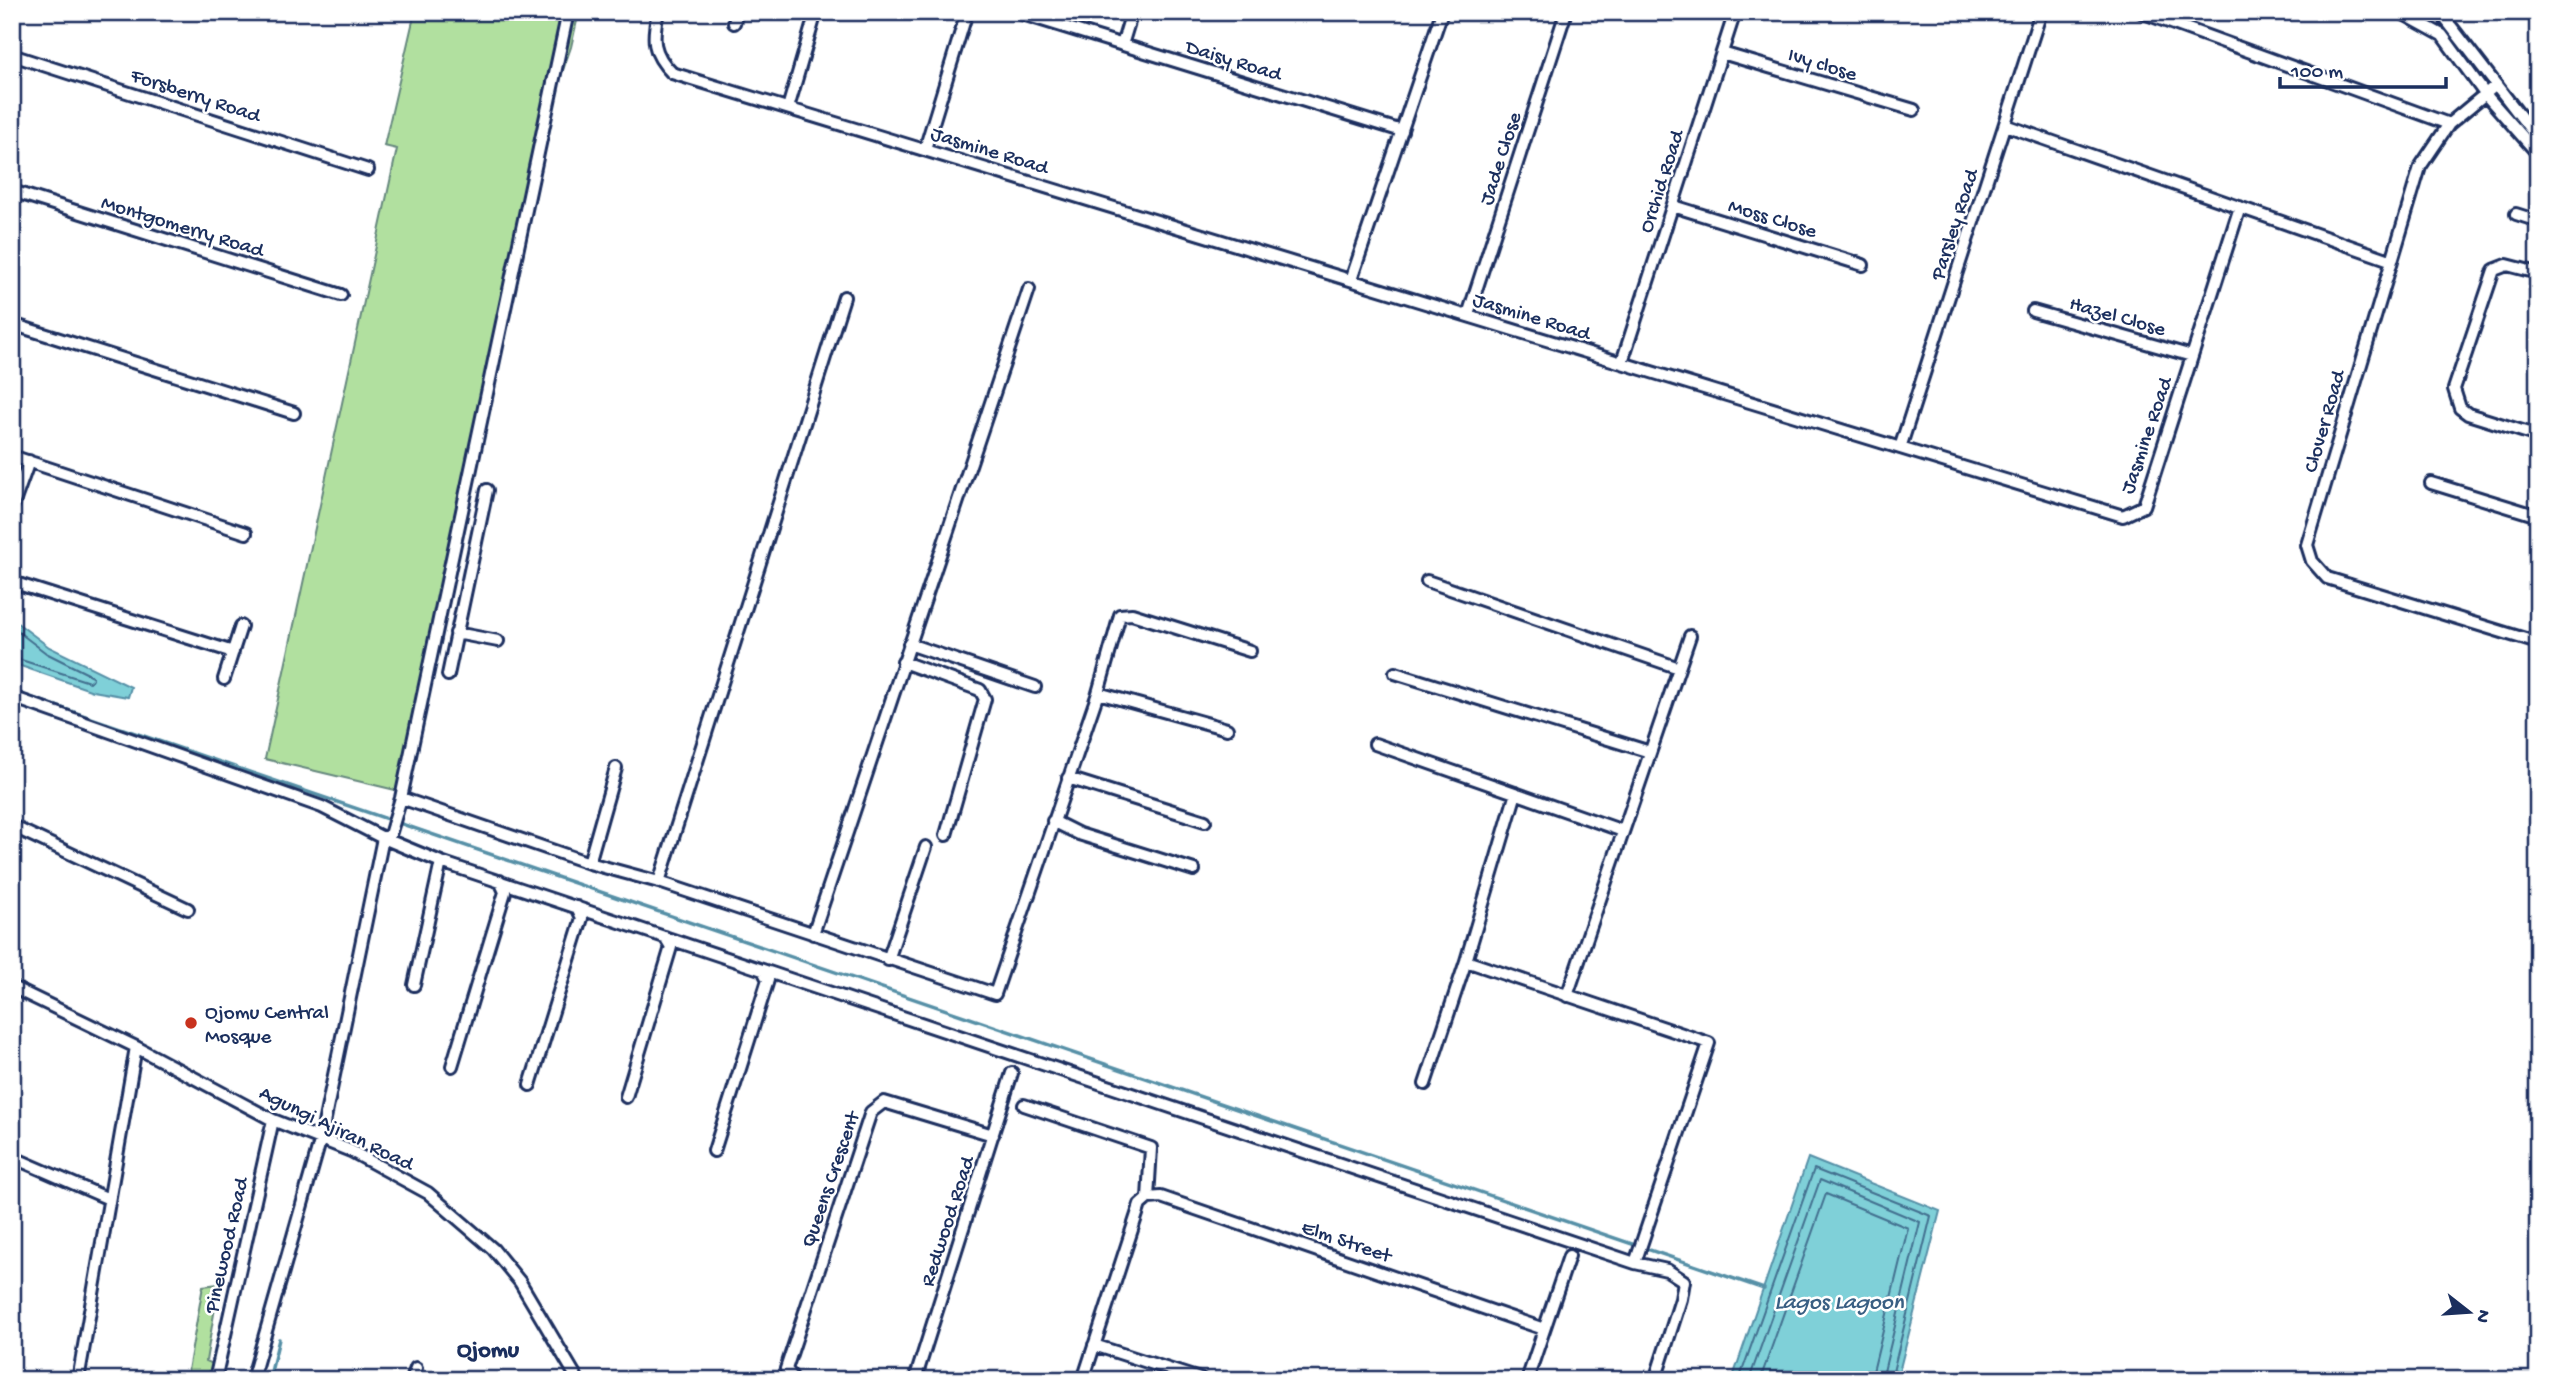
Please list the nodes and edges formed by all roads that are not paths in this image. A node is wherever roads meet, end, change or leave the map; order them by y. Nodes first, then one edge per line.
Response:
1 (568, 12) edge
2 (658, 12) edge
3 (816, 12) edge
4 (967, 12) edge
5 (1016, 12) edge
6 (1132, 12) edge
7 (1442, 12) edge
8 (1566, 12) edge
9 (1735, 12) edge
10 (2041, 12) edge
11 (2141, 12) edge
12 (2400, 12) edge
13 (2440, 12) edge
14 (1122, 45) junction
15 (1722, 53) junction
16 (12, 55) edge
17 (2496, 85) junction
18 (2485, 93) junction
19 (788, 108) junction
20 (1914, 110) dead end
21 (2449, 124) junction
22 (2005, 125) junction
23 (1402, 131) junction
24 (2538, 139) edge
25 (926, 149) junction
26 (2538, 154) edge
27 (368, 170) dead end
28 (12, 191) edge
29 (1673, 206) junction
30 (2240, 207) junction
31 (2516, 214) dead end
32 (2538, 221) edge
33 (2390, 260) junction
34 (1863, 265) dead end
35 (2538, 273) edge
36 (1351, 280) junction
37 (1029, 289) dead end
38 (341, 295) dead end
39 (844, 297) dead end
40 (2033, 310) dead end
41 (1468, 316) junction
42 (12, 324) edge
43 (2192, 356) junction
44 (1622, 362) junction
45 (294, 413) dead end
46 (2538, 436) edge
47 (1900, 448) junction
48 (12, 456) edge
49 (29, 461) junction
50 (2431, 484) dead end
51 (487, 490) dead end
52 (12, 508) edge
53 (2538, 516) edge
54 (246, 533) dead end
55 (1427, 581) dead end
56 (12, 582) edge
57 (241, 626) dead end
58 (1690, 636) dead end
59 (456, 637) junction
60 (435, 638) junction
61 (499, 641) dead end
62 (909, 643) junction
63 (2538, 643) edge
64 (1250, 651) dead end
65 (233, 652) junction
66 (903, 662) junction
67 (1679, 668) junction
68 (1395, 673) dead end
69 (448, 675) dead end
70 (224, 679) dead end
71 (1035, 687) dead end
72 (1098, 693) junction
73 (12, 697) edge
74 (1227, 729) dead end
75 (1375, 744) dead end
76 (1650, 752) junction
77 (616, 768) dead end
78 (1068, 778) junction
79 (1516, 793) junction
80 (400, 800) junction
81 (1053, 821) junction
82 (1205, 821) dead end
83 (13, 828) edge
84 (1623, 831) junction
85 (946, 835) dead end
86 (387, 836) junction
87 (926, 847) dead end
88 (441, 862) junction
89 (589, 863) junction
90 (1194, 870) dead end
91 (500, 881) junction
92 (659, 882) junction
93 (577, 907) junction
94 (188, 909) dead end
95 (813, 934) junction
96 (666, 937) junction
97 (888, 960) junction
98 (1466, 961) junction
99 (763, 970) junction
100 (414, 985) dead end
101 (12, 987) edge
102 (1567, 996) junction
103 (136, 1047) junction
104 (452, 1066) dead end
105 (1012, 1073) dead end
106 (1425, 1084) dead end
107 (530, 1086) dead end
108 (626, 1097) dead end
109 (1024, 1105) dead end
110 (273, 1119) junction
111 (993, 1135) junction
112 (321, 1138) junction
113 (714, 1151) dead end
114 (12, 1157) edge
115 (109, 1199) junction
116 (1144, 1201) junction
117 (1569, 1256) dead end
118 (1636, 1259) junction
119 (1544, 1329) junction
120 (1094, 1345) junction
121 (78, 1380) edge
122 (215, 1380) edge
123 (251, 1380) edge
124 (578, 1380) edge
125 (794, 1380) edge
126 (915, 1380) edge
127 (1083, 1380) edge
128 (1203, 1380) edge
129 (1527, 1380) edge
130 (1655, 1380) edge

1 - 60 street
2 - 19 street, Jasmine Road
3 - 19 street
4 - 25 street
5 - 14 street, Daisy Road
6 - 14 street
7 - 23 street
8 - 41 street, Jade Close
9 - 15 street, Orchid Road
10 - 22 street, Parsley Road
11 - 21 street
12 - 18 street
13 - 17 street
14 - 23 street, Daisy Road
15 - 20 street, Ivy close
15 - 29 street, Orchid Road
16 - 27 street, Forsberry Road
17 - 18 street, Clover Road
17 - 24 street
18 - 21 street, Clover Road
18 - 26 street
19 - 25 street, Jasmine Road
21 - 33 street, Clover Road
22 - 30 street
22 - 47 street, Parsley Road
23 - 36 street
25 - 36 street, Jasmine Road
28 - 38 street, Montgomerry Road
29 - 34 street, Moss Close
29 - 44 street, Orchid Road
30 - 33 street
30 - 43 street, Jasmine Road
31 - 32 street
33 - 63 street, Clover Road
35 - 46 street
36 - 41 street, Jasmine Road
37 - 62 street
39 - 92 street
40 - 43 street, Hazel Close
41 - 44 street, Jasmine Road
42 - 45 street
43 - 47 street, Jasmine Road
44 - 47 street, Jasmine Road
48 - 49 street
49 - 52 street
49 - 54 street
50 - 53 street
51 - 59 street
55 - 67 street
56 - 65 street
57 - 65 street
58 - 67 street
59 - 60 street
59 - 61 street
59 - 69 street
60 - 80 street
62 - 66 street
62 - 71 street
64 - 72 street
65 - 70 street
66 - 85 street
66 - 95 street
67 - 76 street
68 - 76 street
72 - 74 street
72 - 78 street
73 - 86 street
75 - 79 street
76 - 84 street
77 - 89 street
78 - 81 street
78 - 82 street
79 - 84 street
79 - 98 street
80 - 86 street
80 - 89 street
81 - 90 street
81 - 97 street
83 - 94 street
84 - 102 street
86 - 88 street
86 - 112 street
87 - 97 street
88 - 91 street
88 - 100 street
89 - 92 street
91 - 93 street
91 - 104 street
92 - 95 street
93 - 96 street
93 - 107 street
95 - 97 street
96 - 99 street
96 - 108 street
98 - 102 street
98 - 106 street
99 - 113 street
99 - 118 street
101 - 103 street, Agungi Ajiran Road
102 - 118 street
103 - 110 street, Agungi Ajiran Road
103 - 115 street
105 - 111 street, Redwood Road
109 - 116 street
110 - 112 street, Agungi Ajiran Road
110 - 122 street, Pinewood Road
111 - 125 street, Queens Crescent
111 - 126 street, Redwood Road
112 - 123 street
112 - 124 street, Agungi Ajiran Road
114 - 115 street
115 - 121 street
116 - 119 street, Elm Street
116 - 120 street
117 - 119 street
118 - 130 street
119 - 129 street
120 - 127 street
120 - 128 street

